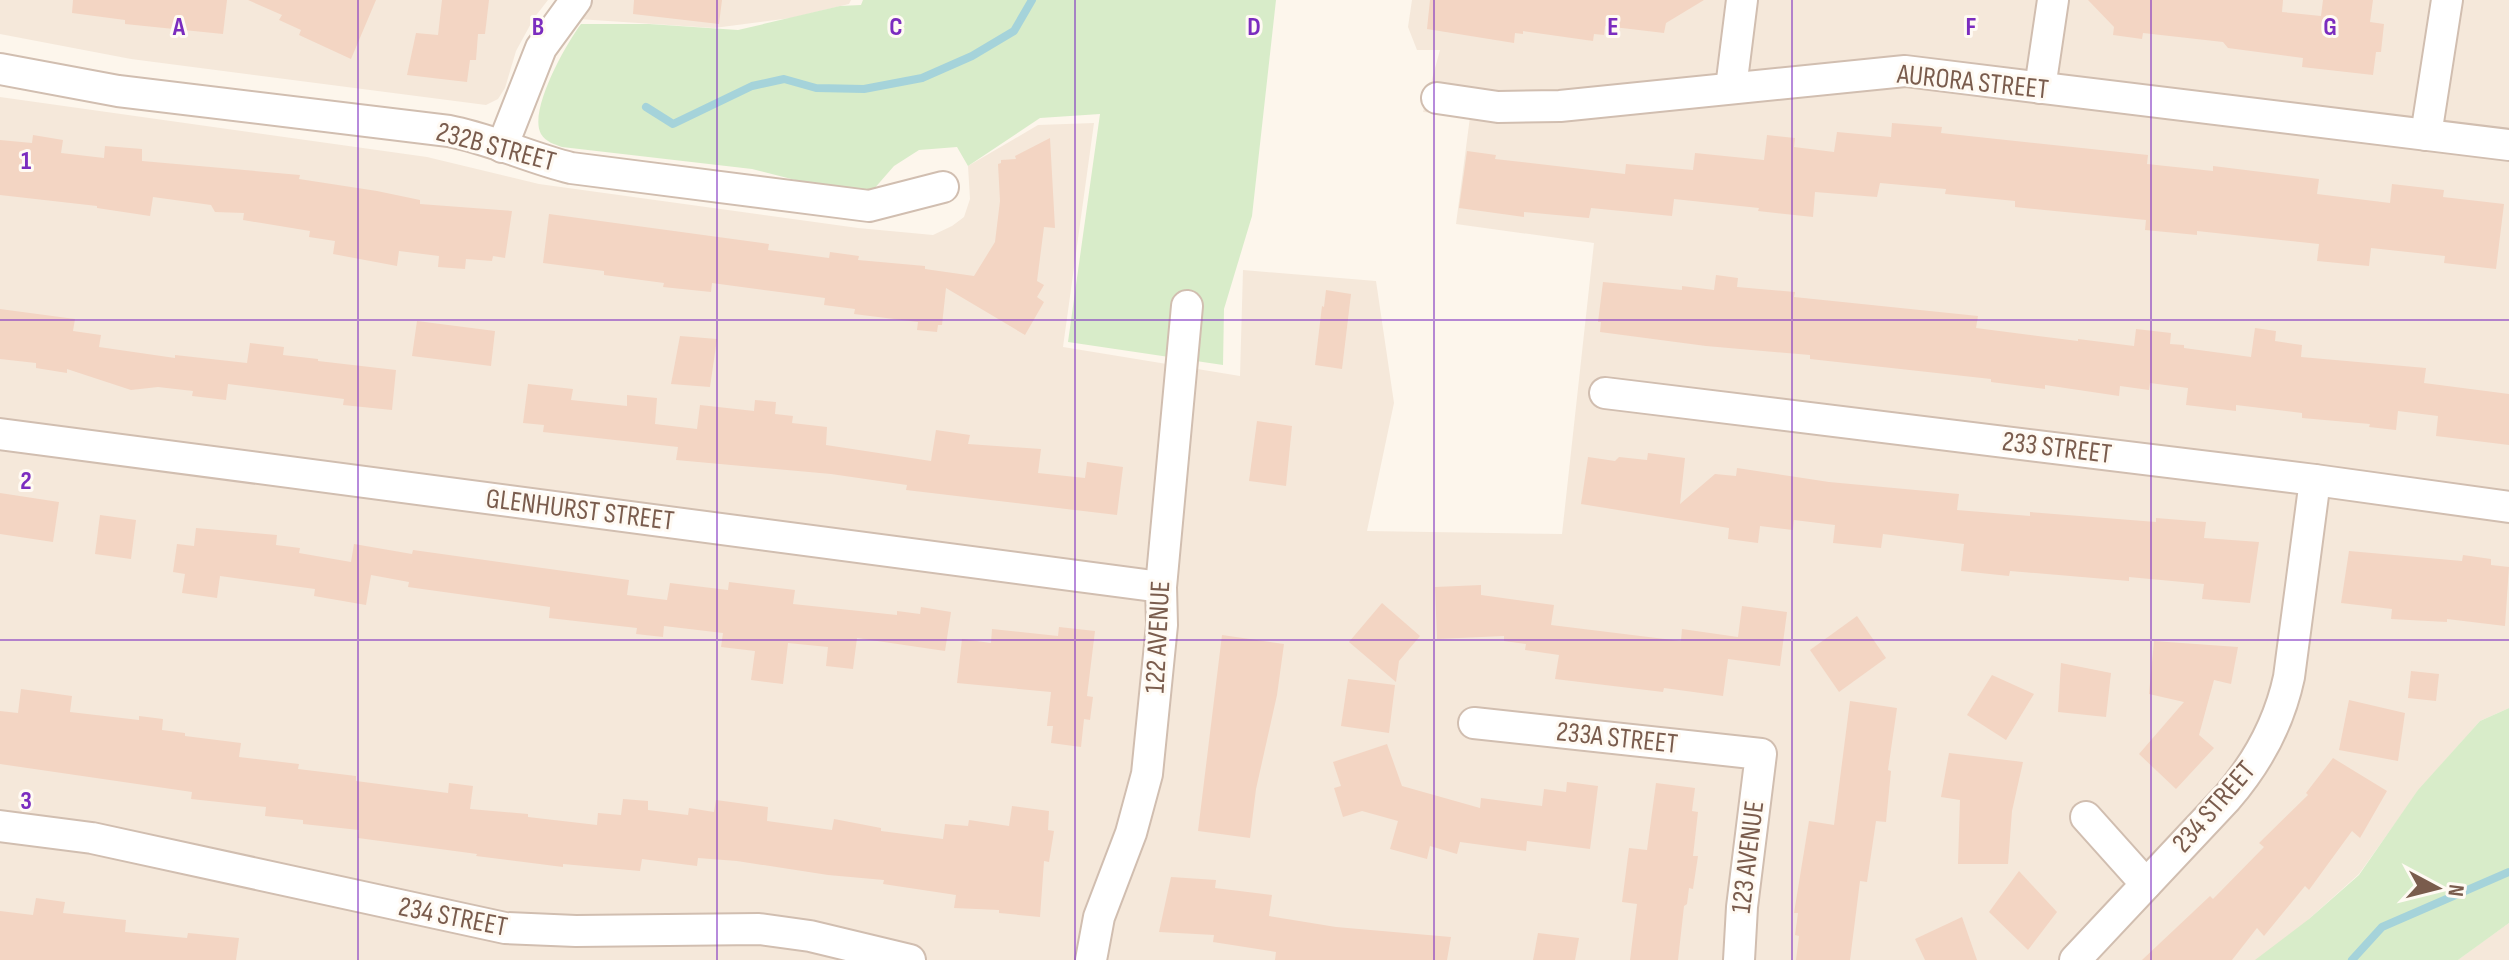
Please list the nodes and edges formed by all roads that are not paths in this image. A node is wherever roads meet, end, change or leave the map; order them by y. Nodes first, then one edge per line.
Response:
1 (576, 0) edge
2 (1742, 0) edge
3 (2053, 0) edge
4 (2447, 0) edge
5 (0, 69) edge
6 (1731, 88) junction
7 (2040, 88) junction
8 (1437, 98) dead end
9 (2426, 135) junction
10 (2509, 145) edge
11 (502, 147) junction
12 (943, 187) dead end
13 (1187, 306) dead end
14 (1605, 393) dead end
15 (0, 434) edge
16 (2315, 480) junction
17 (2509, 507) edge
18 (1161, 587) junction
19 (1474, 723) dead end
20 (1761, 754) joint
21 (2086, 817) dead end
22 (0, 826) edge
23 (2146, 884) junction
24 (910, 960) edge
25 (1091, 960) edge
26 (1739, 960) edge
27 (2075, 960) edge

1 - 11 street
2 - 6 street
3 - 7 street
4 - 9 street
5 - 11 street, 232B STREET
6 - 7 street, AURORA STREET
6 - 8 street, AURORA STREET
7 - 9 street, AURORA STREET
9 - 10 street, AURORA STREET
11 - 12 street, 232B STREET
13 - 18 street, 122 AVENUE
14 - 16 street, 233 STREET
15 - 18 street, GLENHURST STREET
16 - 17 street, 233 STREET
16 - 23 street, 234 STREET
18 - 25 street, 122 AVENUE
19 - 20 street, 233A STREET
20 - 26 street, 123 AVENUE
21 - 23 street
22 - 24 street, 234 STREET
23 - 27 street, 234 STREET

